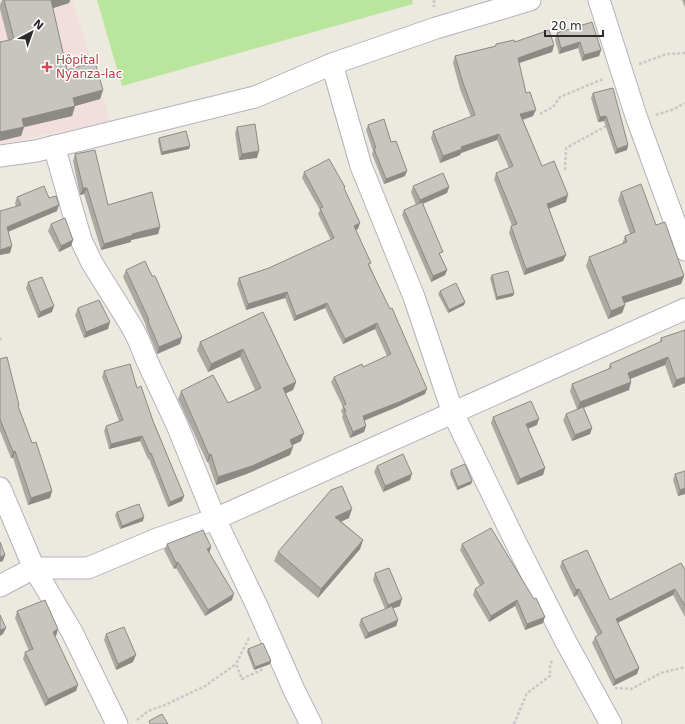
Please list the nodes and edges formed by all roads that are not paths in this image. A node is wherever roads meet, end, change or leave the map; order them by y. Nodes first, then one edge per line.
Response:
1 (530, 0) edge
2 (599, 0) edge
3 (332, 64) junction
4 (54, 146) junction
5 (0, 156) edge
6 (685, 250) edge
7 (685, 308) edge
8 (453, 413) junction
9 (0, 488) edge
10 (215, 519) junction
11 (34, 568) junction
12 (0, 586) edge
13 (126, 723) edge
14 (311, 724) edge
15 (611, 724) edge

1 - 3 street
2 - 6 street
3 - 4 street
3 - 8 street
4 - 5 street
4 - 10 street
7 - 8 street
8 - 10 street
8 - 15 street
9 - 11 street
10 - 11 street
10 - 14 street
11 - 12 street
11 - 13 street

